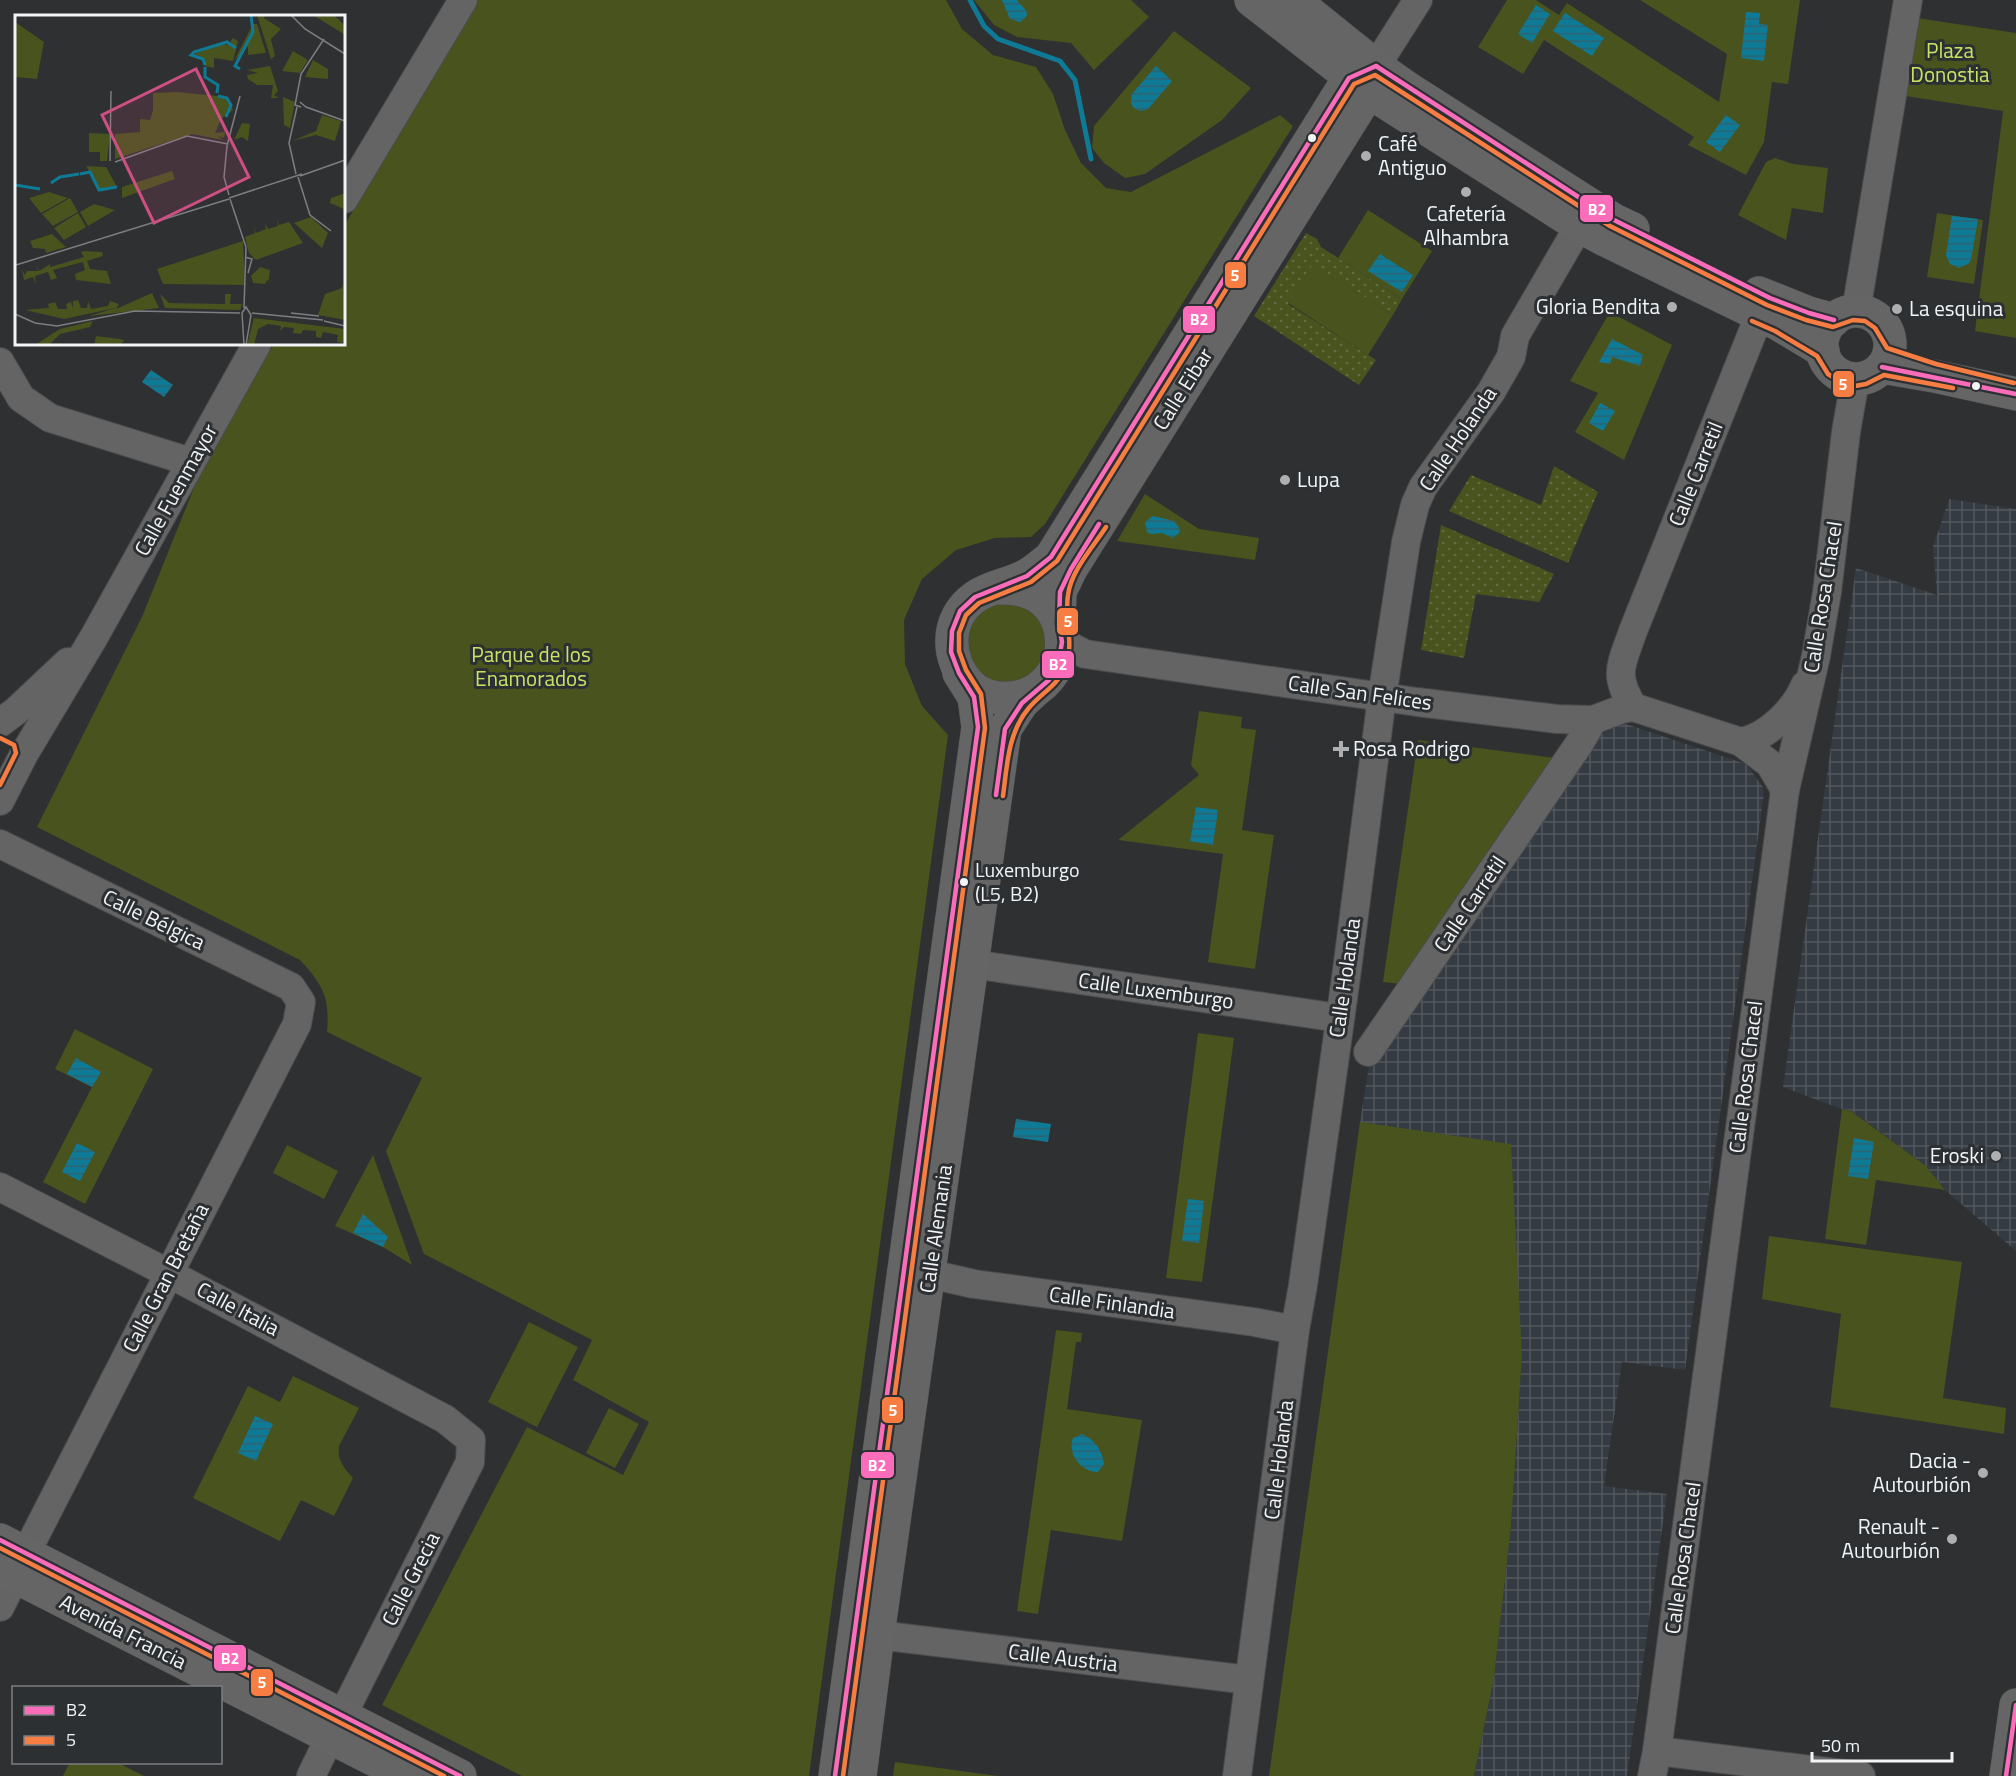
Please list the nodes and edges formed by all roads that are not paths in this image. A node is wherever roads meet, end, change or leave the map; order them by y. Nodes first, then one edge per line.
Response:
1 (463, 0) edge
2 (1251, 0) edge
3 (1294, 0) edge
4 (1419, 0) edge
5 (1908, 0) edge
6 (1365, 79) junction
7 (345, 197) edge
8 (1579, 226) junction
9 (1759, 316) junction
10 (1845, 316) junction
11 (256, 345) edge
12 (1823, 351) junction
13 (0, 362) edge
14 (1876, 362) junction
15 (2016, 376) edge
16 (2016, 394) edge
17 (191, 462) junction
18 (997, 588) junction
19 (94, 637) junction
20 (1066, 646) junction
21 (1816, 656) junction
22 (959, 673) junction
23 (1035, 691) junction
24 (1382, 697) junction
25 (1634, 707) junction
26 (1593, 720) junction
27 (0, 723) edge
28 (0, 730) edge
29 (1741, 742) junction
30 (24, 754) junction
31 (1785, 790) junction
32 (0, 801) edge
33 (0, 844) edge
34 (972, 964) junction
35 (301, 1002) joint
36 (1339, 1018) junction
37 (1368, 1052) dead end
38 (0, 1187) edge
39 (168, 1273) junction
40 (930, 1274) junction
41 (1295, 1330) junction
42 (471, 1440) joint
43 (10, 1560) edge
44 (0, 1607) edge
45 (878, 1635) junction
46 (1249, 1680) junction
47 (2016, 1705) edge
48 (336, 1726) junction
49 (1654, 1764) edge
50 (311, 1776) edge
51 (406, 1776) edge
52 (460, 1776) edge
53 (835, 1776) edge
54 (860, 1776) edge
55 (1237, 1776) edge
56 (1861, 1776) edge
57 (2006, 1776) edge

1 - 7 street
2 - 6 main road
3 - 6 main road
4 - 6 street, Calle Eibar
5 - 10 street
6 - 8 main road
6 - 10 main road
6 - 18 main road, Calle Eibar
6 - 20 main road, Calle Eibar
8 - 9 main road
8 - 24 street, Calle Holanda
9 - 12 main road
9 - 25 street, Calle Carretil
10 - 12 main road
10 - 14 main road
11 - 17 street, Calle Fuenmayor
12 - 14 main road
13 - 17 street
14 - 15 main road
14 - 16 main road
14 - 21 street, Calle Rosa Chacel
17 - 19 street, Calle Fuenmayor
18 - 20 main road
18 - 22 main road
19 - 27 street, Calle Fuenmayor
19 - 30 street, Calle Fuenmayor
20 - 23 main road
20 - 24 street, Calle San Felices
21 - 29 street
21 - 31 street, Calle Rosa Chacel
22 - 23 main road
22 - 53 main road, Calle Alemania
23 - 34 main road, Calle Alemania
24 - 26 street, Calle San Felices
24 - 36 street, Calle Holanda
25 - 26 street, Calle San Felices
25 - 29 street
26 - 37 street, Calle Carretil
28 - 30 street
29 - 31 street
30 - 32 street, Calle Fuenmayor
31 - 49 street, Calle Rosa Chacel
33 - 35 street, Calle Bélgica
34 - 36 street, Calle Luxemburgo
34 - 40 main road, Calle Alemania
35 - 39 street, Calle Gran Bretaña
36 - 41 street, Calle Holanda
38 - 39 street, Calle Italia
39 - 42 street, Calle Italia
39 - 43 street, Calle Gran Bretaña
40 - 41 street, Calle Finlandia
40 - 45 main road, Calle Alemania
41 - 46 street, Calle Holanda
42 - 48 street, Calle Grecia
43 - 44 street, Calle Gran Bretaña
43 - 48 main road, Avenida Francia
45 - 46 street, Calle Austria
45 - 54 main road, Calle Alemania
46 - 55 street, Calle Holanda
47 - 57 main road
48 - 50 street, Calle Grecia
48 - 51 main road, Avenida Francia
48 - 52 main road, Avenida Francia
49 - 56 street

